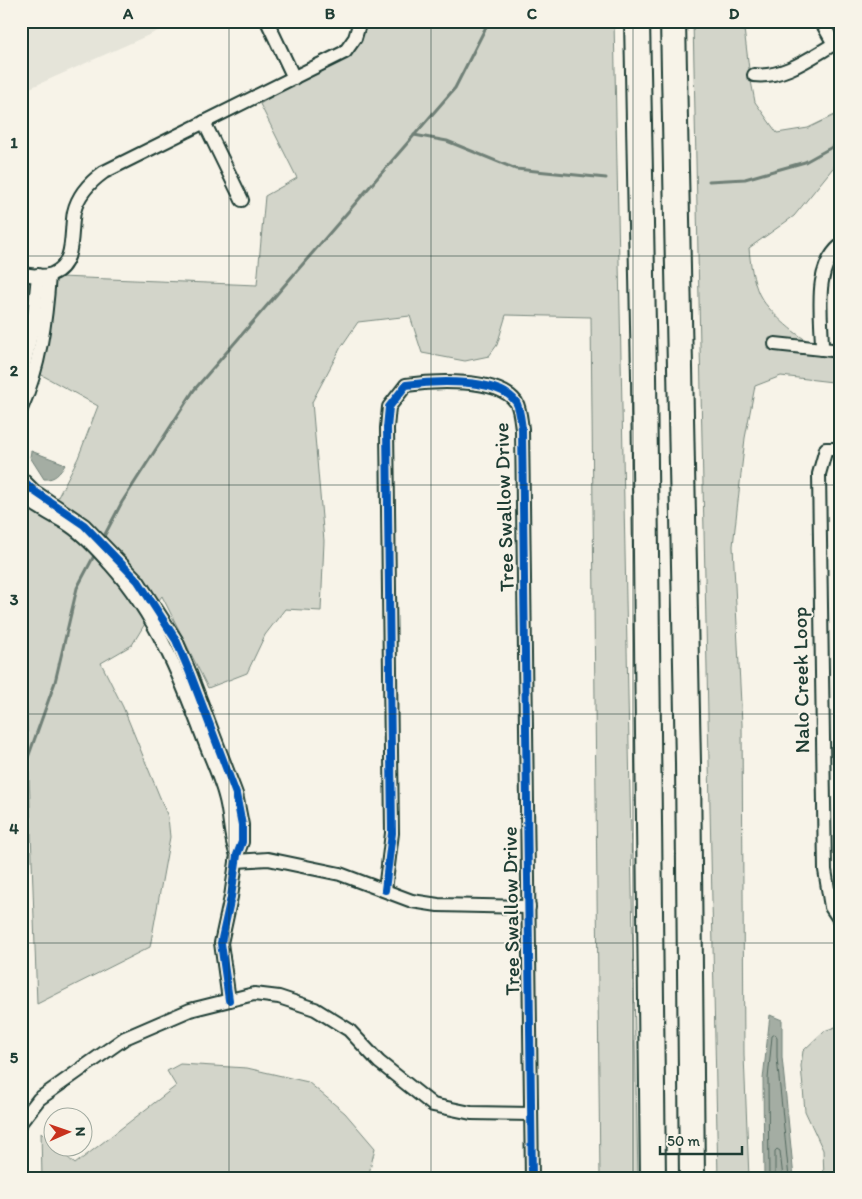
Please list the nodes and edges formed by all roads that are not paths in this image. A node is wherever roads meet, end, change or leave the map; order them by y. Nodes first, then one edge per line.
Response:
1 (267, 21) edge
2 (360, 21) edge
3 (637, 21) edge
4 (673, 21) edge
5 (821, 21) edge
6 (837, 42) edge
7 (754, 75) dead end
8 (294, 78) junction
9 (204, 122) junction
10 (242, 200) dead end
11 (841, 245) edge
12 (21, 274) edge
13 (43, 275) junction
14 (775, 344) dead end
15 (822, 349) junction
16 (841, 351) edge
17 (21, 380) edge
18 (23, 402) edge
19 (841, 449) edge
20 (21, 478) edge
21 (21, 494) edge
22 (82, 529) junction
23 (236, 858) junction
24 (385, 890) junction
25 (529, 906) junction
26 (841, 922) edge
27 (229, 1000) junction
28 (532, 1114) junction
29 (21, 1122) edge
30 (532, 1178) edge
31 (653, 1178) edge
32 (692, 1178) edge

1 - 8 street
2 - 8 street
3 - 31 highway
4 - 32 highway
5 - 6 street
6 - 7 street
8 - 9 street
9 - 10 street
9 - 13 street
11 - 15 street
12 - 13 street
13 - 17 street
13 - 18 street
14 - 15 street
15 - 16 street
19 - 26 street, Nalo Creek Loop
20 - 22 street
21 - 22 street
22 - 23 street
23 - 24 street
23 - 27 street
24 - 25 street
24 - 25 street, Tree Swallow Drive
25 - 28 street, Tree Swallow Drive
27 - 28 street
27 - 29 street
28 - 30 street, Tree Swallow Drive

